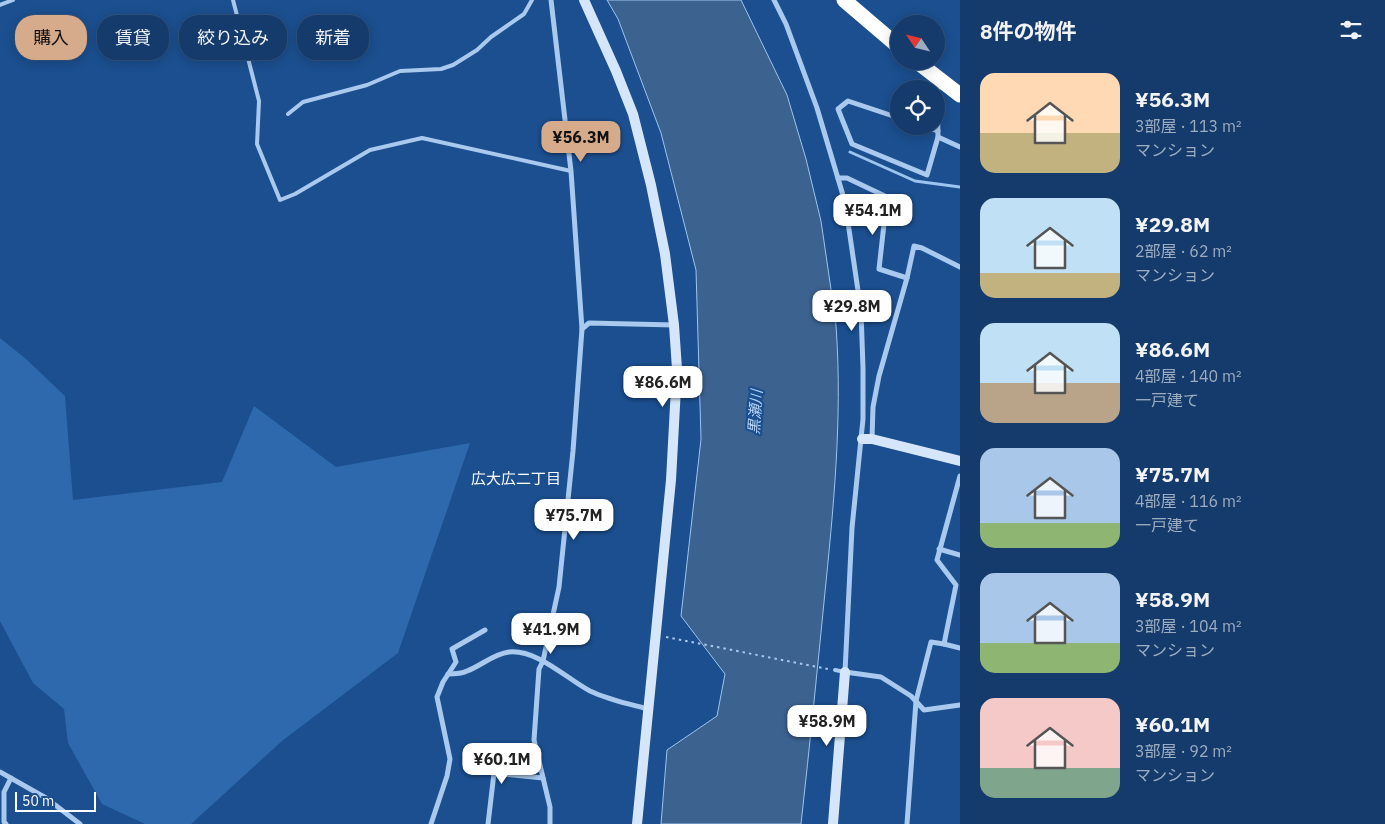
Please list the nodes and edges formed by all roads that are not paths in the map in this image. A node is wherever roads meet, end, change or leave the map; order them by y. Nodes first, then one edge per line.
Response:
1 (13, 0) edge
2 (232, 0) edge
3 (532, 0) edge
4 (551, 0) edge
5 (584, 0) edge
6 (774, 0) edge
7 (844, 0) edge
8 (0, 5) edge
9 (890, 39) edge
10 (928, 70) edge
11 (937, 77) junction
12 (937, 80) edge
13 (960, 95) edge
14 (288, 114) dead end
15 (890, 115) edge
16 (938, 135) edge
17 (940, 135) edge
18 (960, 147) edge
19 (571, 171) junction
20 (838, 178) junction
21 (960, 267) edge
22 (907, 278) junction
23 (674, 325) junction
24 (582, 329) junction
25 (867, 439) junction
26 (960, 462) edge
27 (960, 476) edge
28 (939, 549) junction
29 (960, 555) edge
30 (485, 630) dead end
31 (944, 644) junction
32 (960, 648) edge
33 (543, 661) junction
34 (840, 671) junction
35 (448, 674) junction
36 (916, 701) junction
37 (960, 705) edge
38 (649, 709) junction
39 (0, 772) edge
40 (11, 778) junction
41 (544, 778) junction
42 (6, 824) edge
43 (80, 824) edge
44 (431, 824) edge
45 (488, 824) edge
46 (550, 824) edge
47 (637, 824) edge
48 (833, 824) edge
49 (907, 824) edge

1 - 8 lane
2 - 19 lane
3 - 14 lane
4 - 19 street
5 - 23 street
6 - 20 street
7 - 9 highway
10 - 11 highway
11 - 12 street
11 - 13 highway
15 - 16 street
17 - 18 street
19 - 24 street
20 - 22 street
20 - 25 street
21 - 22 street
22 - 25 street
23 - 24 street
23 - 38 street
24 - 33 street
25 - 26 street
25 - 34 street
27 - 28 street
28 - 29 street
28 - 31 street
30 - 35 street
31 - 32 street
31 - 36 street
33 - 35 street
33 - 38 street
33 - 41 street
34 - 36 street
34 - 48 street
35 - 44 street
36 - 37 street
36 - 49 street
38 - 47 street
39 - 40 street
40 - 42 street
40 - 43 street
41 - 45 street
41 - 46 street

